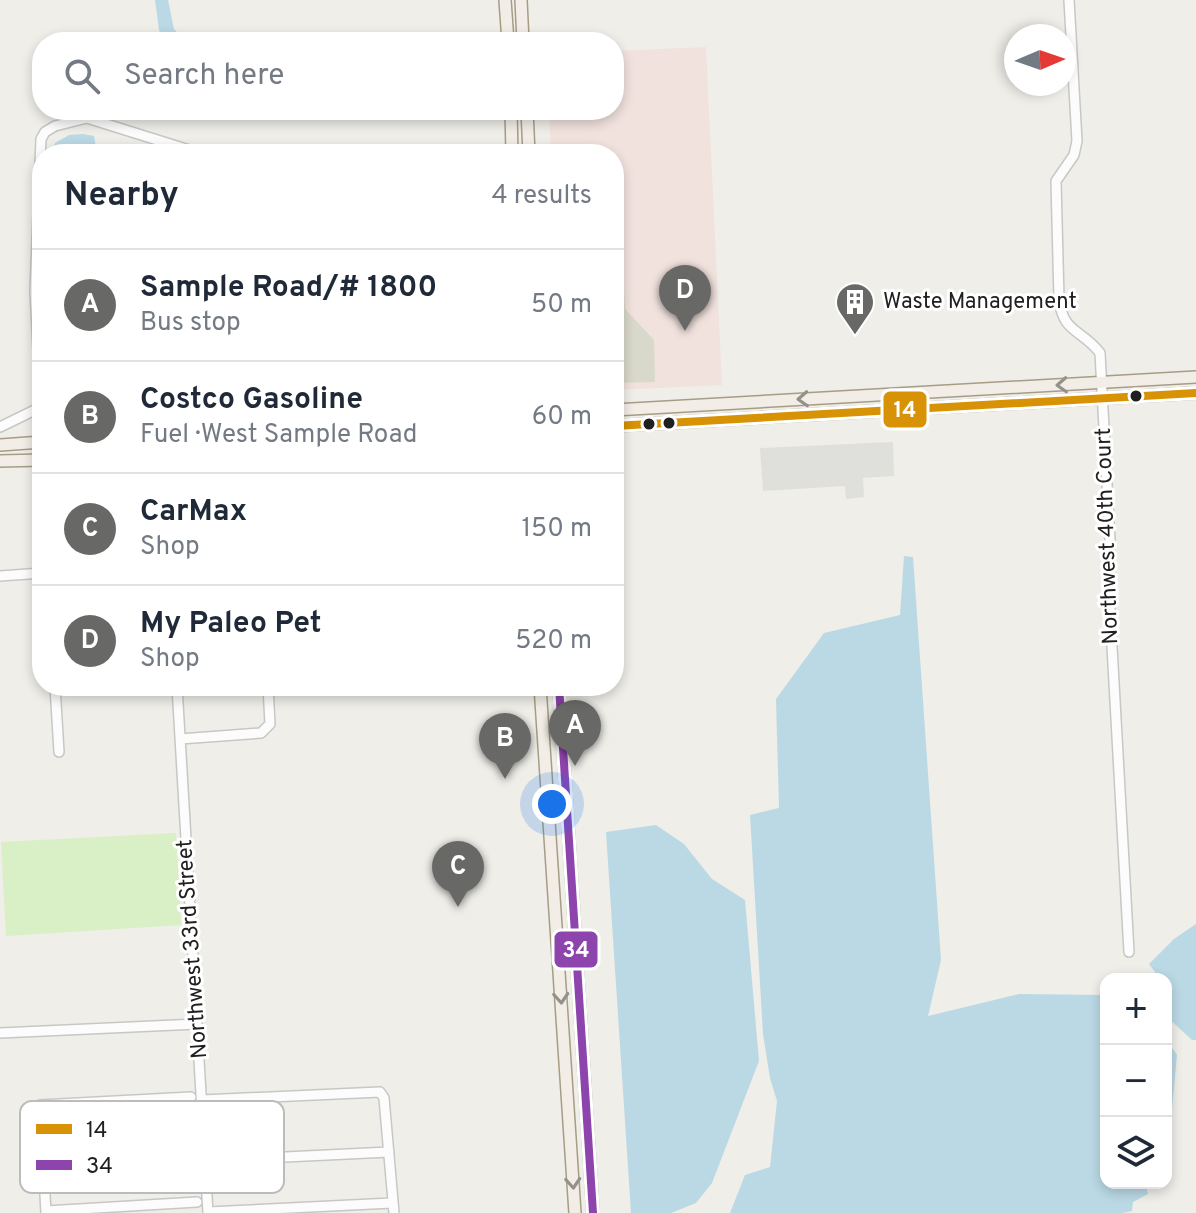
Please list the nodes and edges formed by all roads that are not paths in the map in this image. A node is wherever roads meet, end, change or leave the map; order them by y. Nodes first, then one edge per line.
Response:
1 (505, 0) edge
2 (521, 0) edge
3 (1069, 0) edge
4 (507, 32) edge
5 (523, 32) edge
6 (79, 120) edge
7 (93, 120) edge
8 (511, 120) edge
9 (527, 120) edge
10 (40, 144) edge
11 (170, 144) edge
12 (512, 144) edge
13 (529, 144) edge
14 (1196, 377) edge
15 (1102, 383) junction
16 (1196, 393) edge
17 (900, 394) junction
18 (1103, 398) junction
19 (733, 403) junction
20 (921, 408) junction
21 (624, 409) edge
22 (881, 410) junction
23 (32, 411) edge
24 (714, 420) junction
25 (624, 425) edge
26 (0, 427) edge
27 (32, 443) edge
28 (0, 445) edge
29 (32, 460) edge
30 (0, 461) edge
31 (32, 574) edge
32 (0, 576) edge
33 (56, 696) edge
34 (178, 696) edge
35 (269, 696) edge
36 (541, 696) edge
37 (560, 696) edge
38 (180, 739) junction
39 (59, 752) dead end
40 (1129, 952) dead end
41 (197, 1024) junction
42 (0, 1033) edge
43 (191, 1097) dead end
44 (202, 1100) joint
45 (116, 1101) edge
46 (389, 1152) junction
47 (284, 1157) edge
48 (197, 1202) dead end
49 (393, 1208) edge
50 (46, 1212) edge
51 (208, 1212) edge
52 (575, 1213) edge
53 (593, 1213) edge

1 - 4 main road
2 - 5 main road
3 - 15 street, Northwest 40th Court
6 - 10 street
7 - 11 street
8 - 12 main road
9 - 13 main road
14 - 15 main road
15 -> 17 main road
15 - 18 street, Northwest 40th Court
16 - 18 main road
17 -> 19 main road
17 - 20 main road
17 - 22 main road
18 - 20 main road
18 - 40 street, Northwest 40th Court
19 - 21 main road
19 - 24 main road
20 - 22 main road
22 - 24 main road
23 - 26 street
24 - 25 main road
27 - 28 main road
29 - 30 main road
31 - 32 street
33 - 39 street
34 - 38 street, Northwest 33rd Street
35 - 38 street
36 -> 52 main road
37 - 53 main road
38 - 41 street, Northwest 33rd Street
41 - 42 street
41 - 44 street, Northwest 33rd Street
43 - 45 street
44 - 46 street
46 - 47 street
46 - 49 street
48 - 50 street
49 - 51 street

